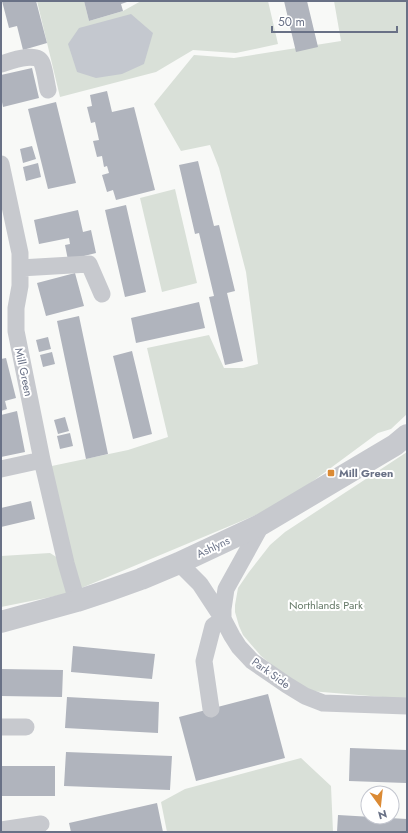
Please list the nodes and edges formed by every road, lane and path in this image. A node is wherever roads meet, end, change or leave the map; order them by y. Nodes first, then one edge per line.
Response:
1 (1, 64) edge
2 (48, 90) dead end
3 (1, 164) edge
4 (20, 268) junction
5 (102, 294) dead end
6 (407, 435) edge
7 (42, 460) junction
8 (1, 469) edge
9 (262, 524) junction
10 (179, 563) junction
11 (77, 601) junction
12 (223, 619) junction
13 (1, 622) edge
14 (407, 706) edge
15 (211, 709) dead end
16 (1, 727) edge
17 (26, 727) dead end
18 (41, 824) dead end
19 (1, 830) edge

1 - 2 street
3 - 4 street, Mill Green
4 - 5 street
4 - 7 street, Mill Green
6 - 9 street, Ashlyns
7 - 8 street
7 - 11 street, Mill Green
9 - 10 street, Ashlyns
9 - 12 street
10 - 11 street, Ashlyns
10 - 12 street, Park Side
11 - 13 street, Ashlyns
12 - 14 street, Park Side
12 - 15 street
16 - 17 street
18 - 19 street

